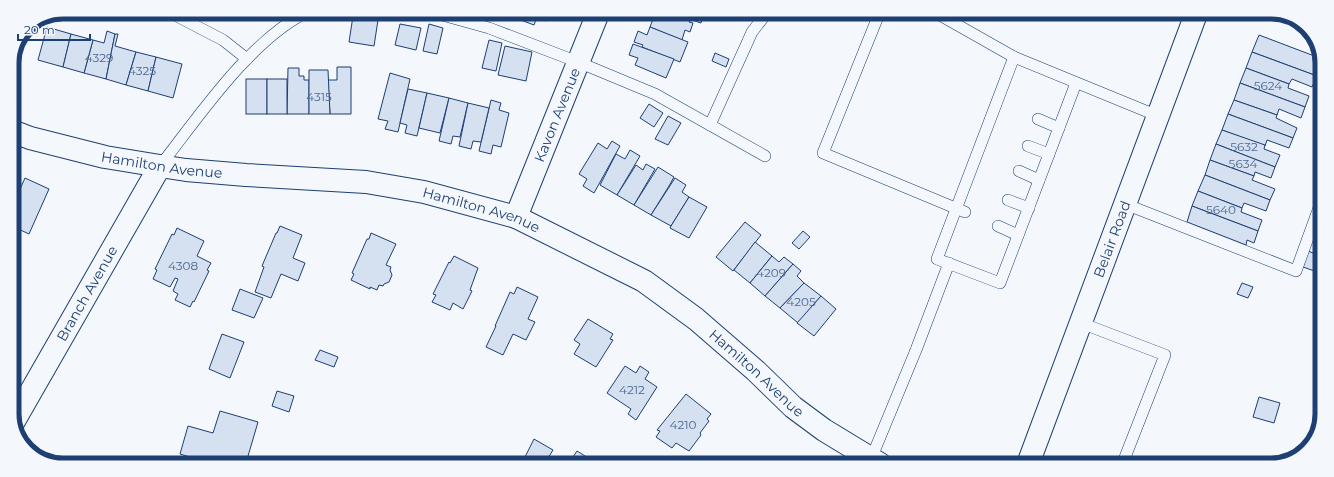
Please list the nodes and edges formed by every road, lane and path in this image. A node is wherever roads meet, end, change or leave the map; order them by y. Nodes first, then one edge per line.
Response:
1 (182, 19) edge
2 (292, 19) edge
3 (457, 19) edge
4 (596, 19) edge
5 (762, 19) edge
6 (877, 19) edge
7 (947, 19) edge
8 (1194, 19) edge
9 (1014, 57) junction
10 (247, 58) junction
11 (578, 62) junction
12 (1076, 82) junction
13 (1158, 116) junction
14 (1038, 119) dead end
15 (710, 125) junction
16 (1059, 128) junction
17 (19, 134) edge
18 (1028, 146) dead end
19 (1049, 154) junction
20 (765, 156) dead end
21 (160, 166) junction
22 (1019, 171) dead end
23 (1039, 180) junction
24 (1008, 200) dead end
25 (1125, 204) junction
26 (1029, 208) junction
27 (961, 211) junction
28 (516, 217) junction
29 (1315, 218) edge
30 (998, 226) dead end
31 (1018, 235) junction
32 (949, 263) junction
33 (1080, 322) junction
34 (19, 412) edge
35 (870, 458) edge
36 (877, 458) edge
37 (1030, 458) edge
38 (1125, 458) edge

1 - 10 lane
2 - 10 lane
3 - 11 lane
4 - 11 street, Kavon Avenue
5 - 15 lane
6 - 27 lane
7 - 9 lane
8 - 13 street, Belair Road
9 - 12 lane
9 - 27 lane
10 - 21 lane
11 - 15 lane
11 - 28 street, Kavon Avenue
12 - 13 lane
12 - 16 lane
13 - 25 street, Belair Road
14 - 16 lane
15 - 20 lane
16 - 19 lane
17 - 21 street, Hamilton Avenue
18 - 19 lane
19 - 23 lane
21 - 28 street, Hamilton Avenue
21 - 34 street, Branch Avenue
22 - 23 lane
23 - 26 lane
24 - 26 lane
25 - 29 lane
25 - 33 street, Belair Road
26 - 31 lane
27 - 32 lane
28 - 35 street, Hamilton Avenue
30 - 31 lane
31 - 32 lane
32 - 36 lane
33 - 37 street, Belair Road
33 - 38 lane

